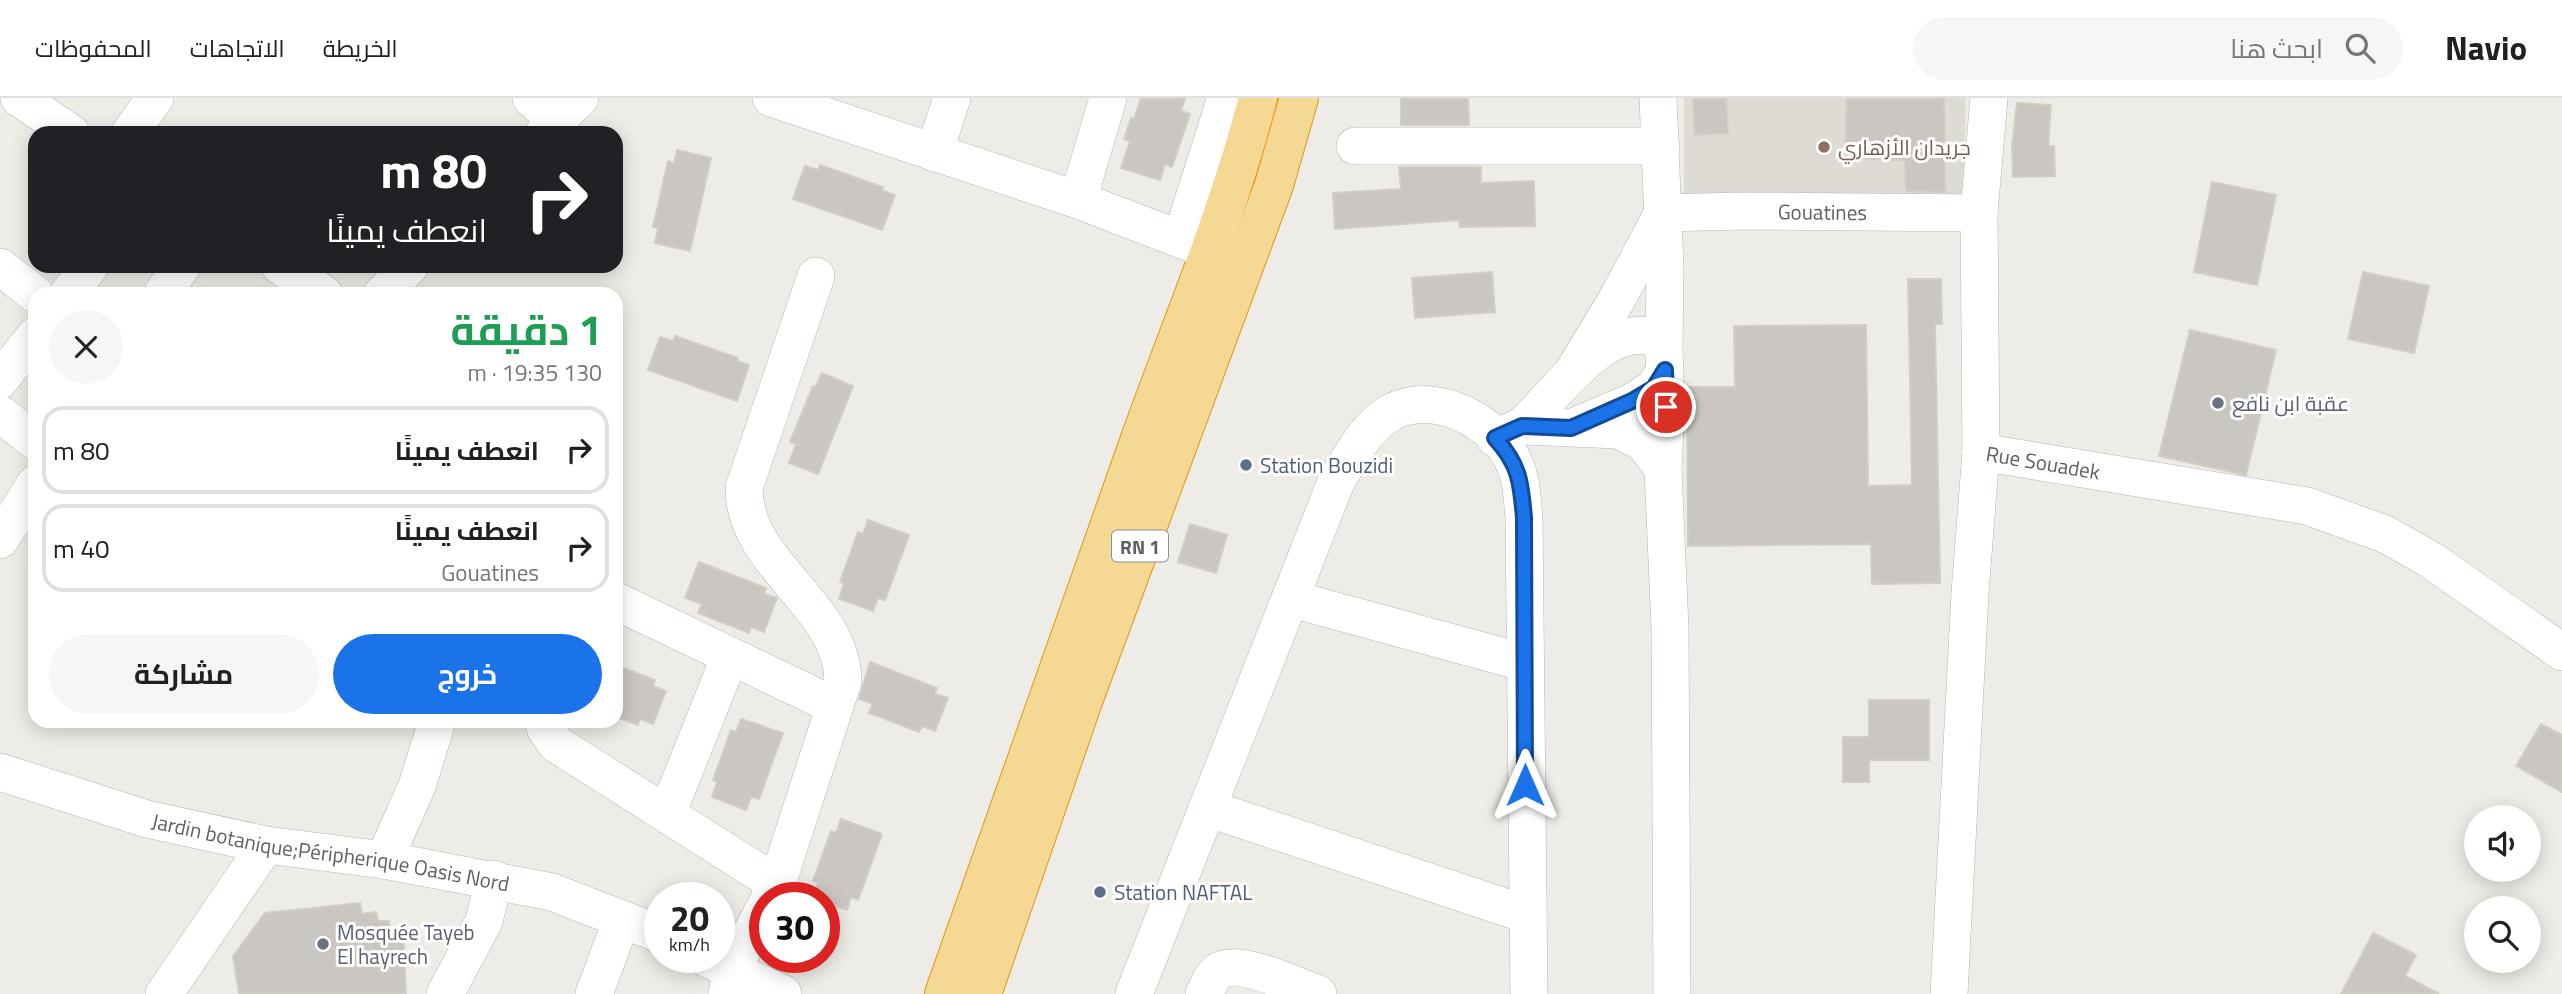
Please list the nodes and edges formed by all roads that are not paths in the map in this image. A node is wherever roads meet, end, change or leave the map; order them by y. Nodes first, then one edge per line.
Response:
1 (19, 98) edge
2 (155, 98) edge
3 (771, 98) edge
4 (952, 98) edge
5 (1108, 98) edge
6 (1226, 98) edge
7 (1258, 98) edge
8 (1299, 98) edge
9 (1658, 98) edge
10 (1989, 98) edge
11 (61, 126) edge
12 (135, 126) edge
13 (1355, 146) dead end
14 (1661, 146) junction
15 (934, 153) junction
16 (1078, 200) junction
17 (1663, 213) junction
18 (1979, 213) junction
19 (1196, 245) junction
20 (0, 267) edge
21 (84, 273) edge
22 (291, 273) edge
23 (403, 273) edge
24 (816, 276) dead end
25 (74, 287) edge
26 (313, 287) edge
27 (389, 287) edge
28 (28, 289) edge
29 (28, 345) edge
30 (1665, 361) junction
31 (1574, 370) junction
32 (0, 380) edge
33 (0, 414) edge
34 (1571, 428) junction
35 (1509, 432) junction
36 (28, 436) edge
37 (1981, 452) junction
38 (1663, 469) junction
39 (28, 495) edge
40 (0, 540) edge
41 (1292, 599) junction
42 (623, 604) edge
43 (2562, 652) edge
44 (730, 656) junction
45 (1525, 663) junction
46 (835, 706) junction
47 (435, 728) edge
48 (544, 728) edge
49 (0, 772) edge
50 (1207, 808) junction
51 (667, 814) junction
52 (266, 845) junction
53 (384, 860) junction
54 (494, 879) junction
55 (752, 882) edge
56 (775, 882) edge
57 (1528, 915) junction
58 (622, 919) junction
59 (644, 928) edge
60 (749, 929) edge
61 (721, 974) edge
62 (164, 994) edge
63 (445, 994) edge
64 (594, 994) edge
65 (783, 994) edge
66 (944, 994) edge
67 (982, 994) edge
68 (1134, 994) edge
69 (1204, 994) edge
70 (1318, 994) edge
71 (1529, 994) edge
72 (1672, 994) edge
73 (1949, 994) edge

1 - 11 street
2 - 12 street
3 - 15 street
4 - 15 street
5 - 16 street
6 - 19 street
7 - 19 highway, RN 1
8 - 67 highway, RN 1
9 - 14 street
10 - 18 street
13 - 14 street
14 - 17 street
15 - 16 street
16 - 19 street
17 - 18 street, Gouatines
17 - 30 street
17 - 31 street
18 - 37 street
19 - 66 highway, RN 1
20 - 28 street
21 - 25 street
22 - 26 street
23 - 27 street
24 - 46 street
29 - 32 street
30 - 31 street
30 - 34 street
30 - 38 street
31 - 35 street
33 - 36 street
34 - 35 street
34 - 38 street
35 - 41 street
35 - 45 street
37 - 43 street, Rue Souadek
37 - 73 street, Rue Souadek
38 - 72 street
39 - 40 street
41 - 45 street
41 - 50 street
42 - 44 street
44 - 46 street
44 - 51 street
45 - 57 street
46 - 56 street
47 - 53 street
48 - 51 street
49 - 52 street, Jardin botanique;Péripherique Oasis Nord
50 - 57 street
50 - 68 street
51 - 55 street
52 - 53 street, Jardin botanique;Péripherique Oasis Nord
52 - 62 street
53 - 54 street, Jardin botanique;Péripherique Oasis Nord
54 - 58 street, Jardin botanique;Péripherique Oasis Nord
54 - 63 street
57 - 71 street
58 - 59 street, Jardin botanique;Péripherique Oasis Nord
58 - 64 street
60 - 61 street
61 - 65 street
69 - 70 street

